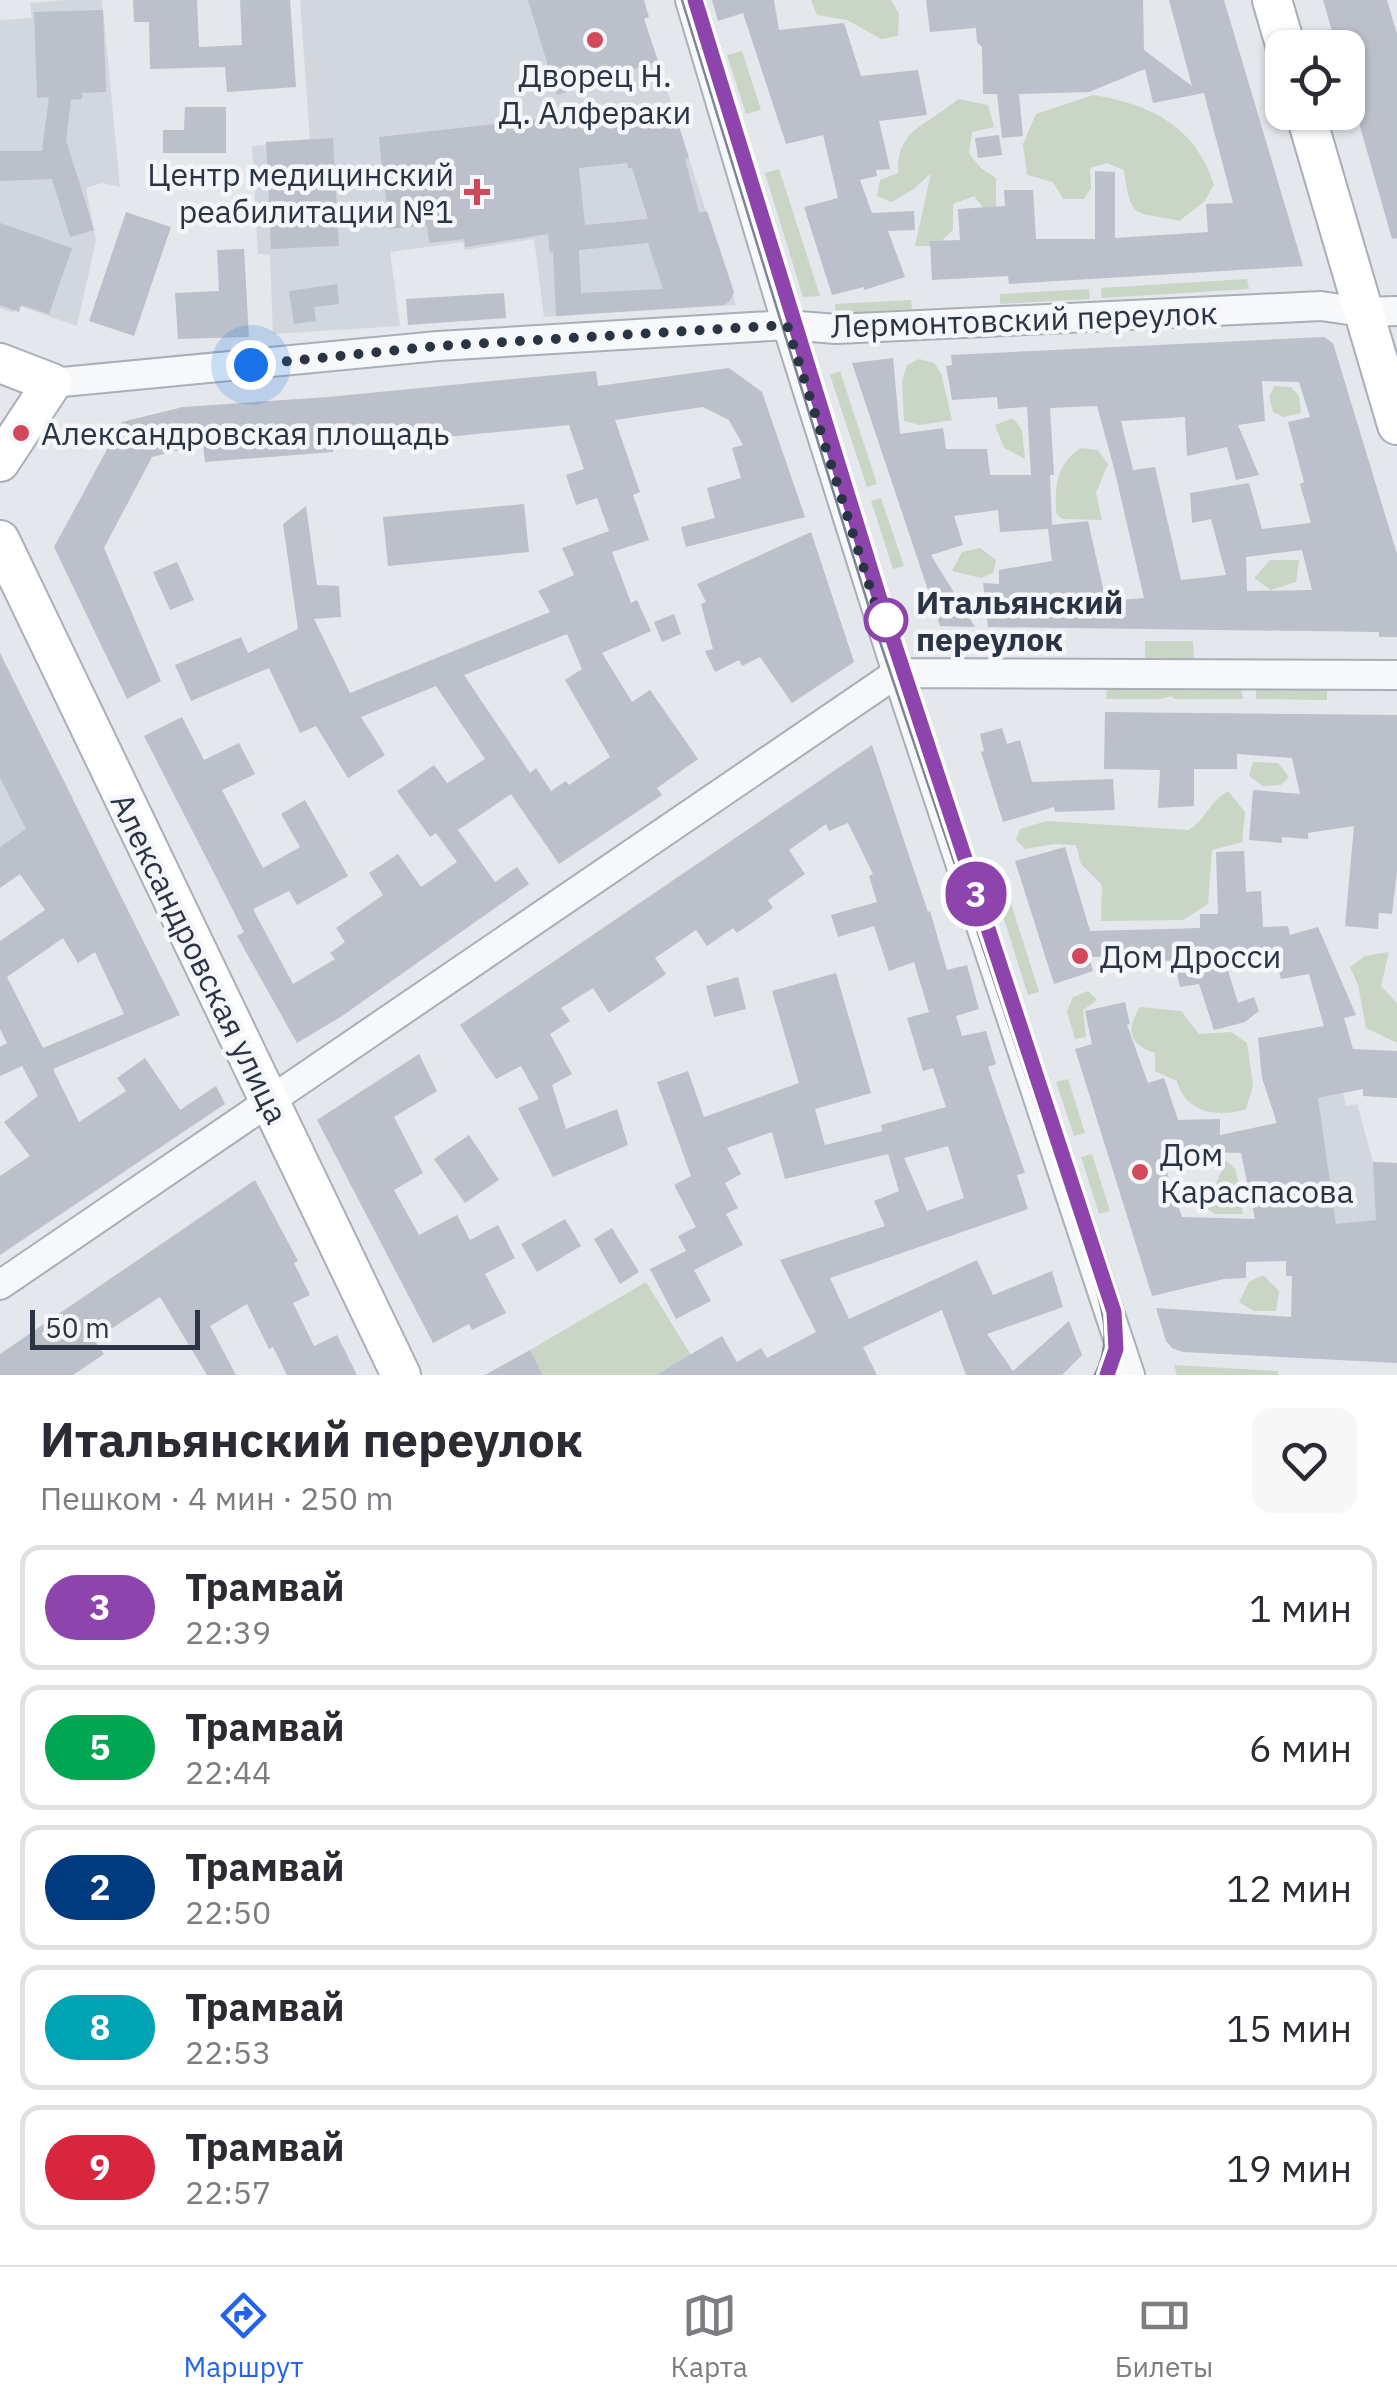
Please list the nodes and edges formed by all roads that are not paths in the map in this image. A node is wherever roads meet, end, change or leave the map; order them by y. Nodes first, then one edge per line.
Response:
1 (690, 0) edge
2 (1272, 0) edge
3 (1281, 30) edge
4 (1311, 130) edge
5 (1380, 311) edge
6 (787, 325) junction
7 (0, 362) edge
8 (52, 383) junction
9 (1397, 425) edge
10 (1, 463) edge
11 (0, 540) edge
12 (897, 673) junction
13 (1397, 674) edge
14 (269, 1102) junction
15 (0, 1285) edge
16 (401, 1375) edge
17 (1130, 1375) edge

1 - 6 street
2 - 3 street
4 - 5 street
5 - 6 street, Лермонтовский переулок
5 - 9 street
6 - 8 street, Лермонтовский переулок
6 - 12 street
7 - 8 street
8 - 10 street
11 - 14 street, Александровская улица
12 - 13 street
12 - 14 street
12 - 17 street
14 - 15 street
14 - 16 street, Александровская улица

